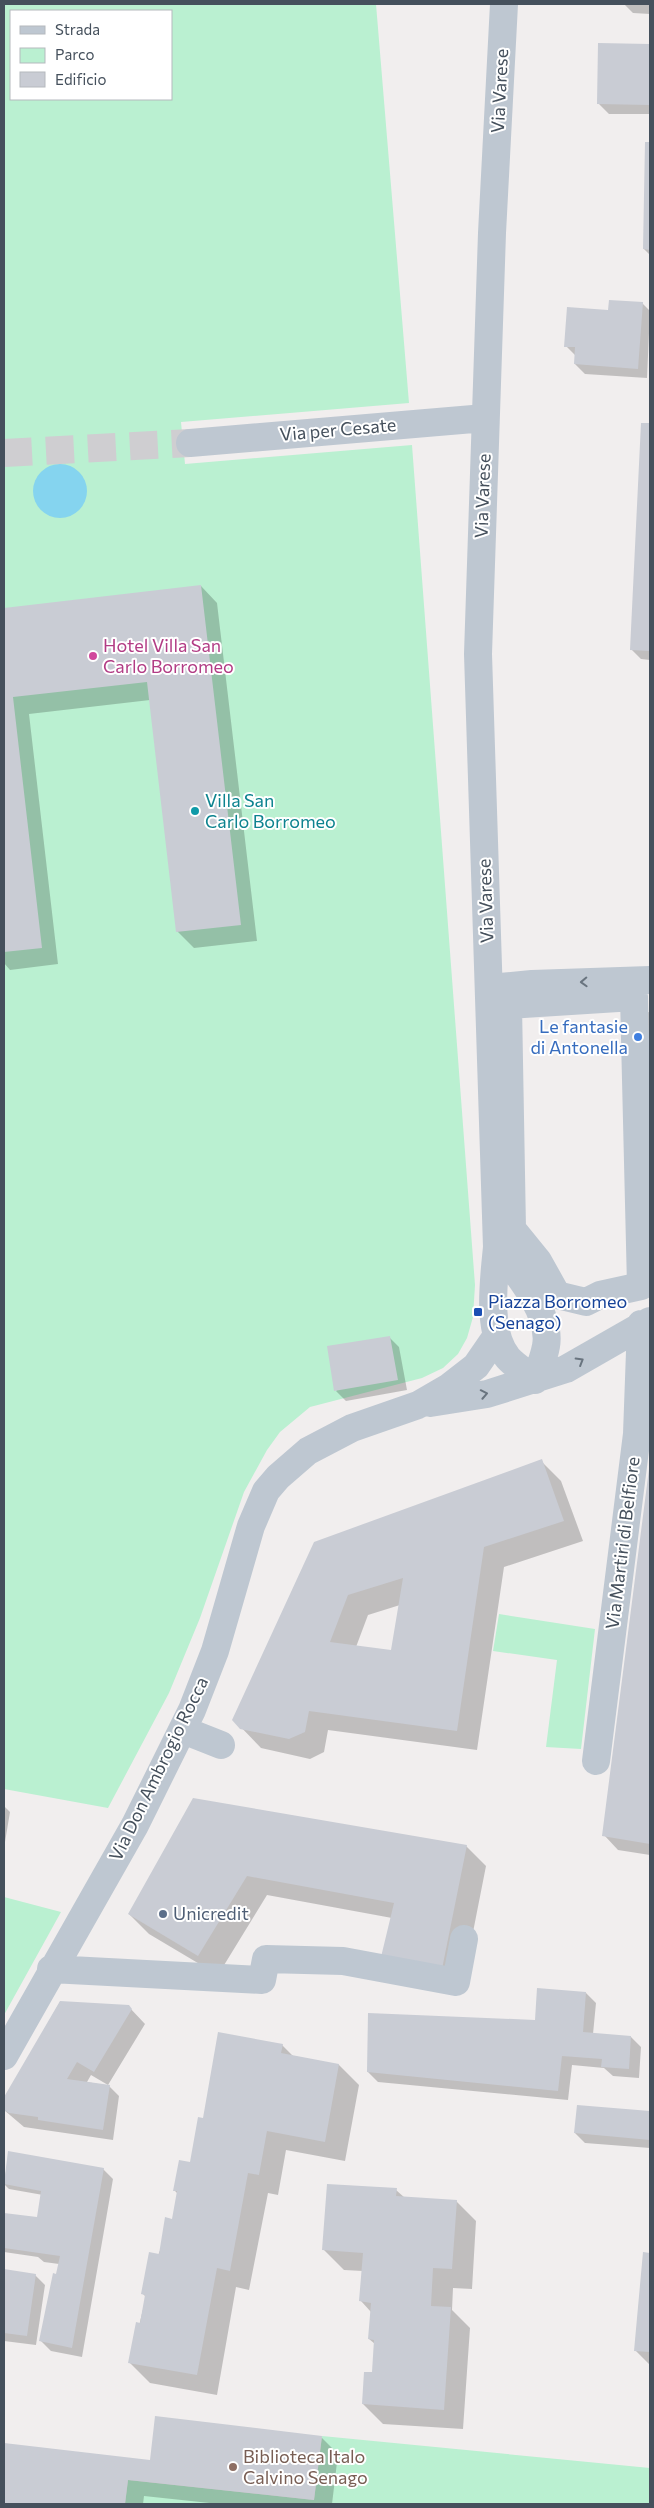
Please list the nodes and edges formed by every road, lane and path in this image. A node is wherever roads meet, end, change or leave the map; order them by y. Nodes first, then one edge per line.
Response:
1 (504, 4) edge
2 (486, 418) junction
3 (190, 443) tunnel mouth
4 (650, 980) edge
5 (489, 988) junction
6 (641, 1207) joint
7 (497, 1247) junction
8 (646, 1322) edge
9 (496, 1337) junction
10 (535, 1380) junction
11 (418, 1405) junction
12 (183, 1730) junction
13 (220, 1745) dead end
14 (596, 1761) dead end
15 (464, 1939) dead end
16 (51, 1969) junction
17 (4, 2056) edge

1 - 2 street, Via Varese
2 - 3 street, Via per Cesate
2 - 5 street, Via Varese
4 -> 5 street
5 - 7 street, Via Varese
6 - 6 street
7 - 9 street, Via Varese
7 - 10 street
10 -> 8 street
8 - 14 street, Via Martiri di Belfiore
9 - 10 street
9 - 11 street
11 -> 10 street
11 - 12 street, Via Don Ambrogio Rocca
12 - 13 street
12 - 16 street, Via Don Ambrogio Rocca
15 - 16 street
16 - 17 street, Via Don Ambrogio Rocca

